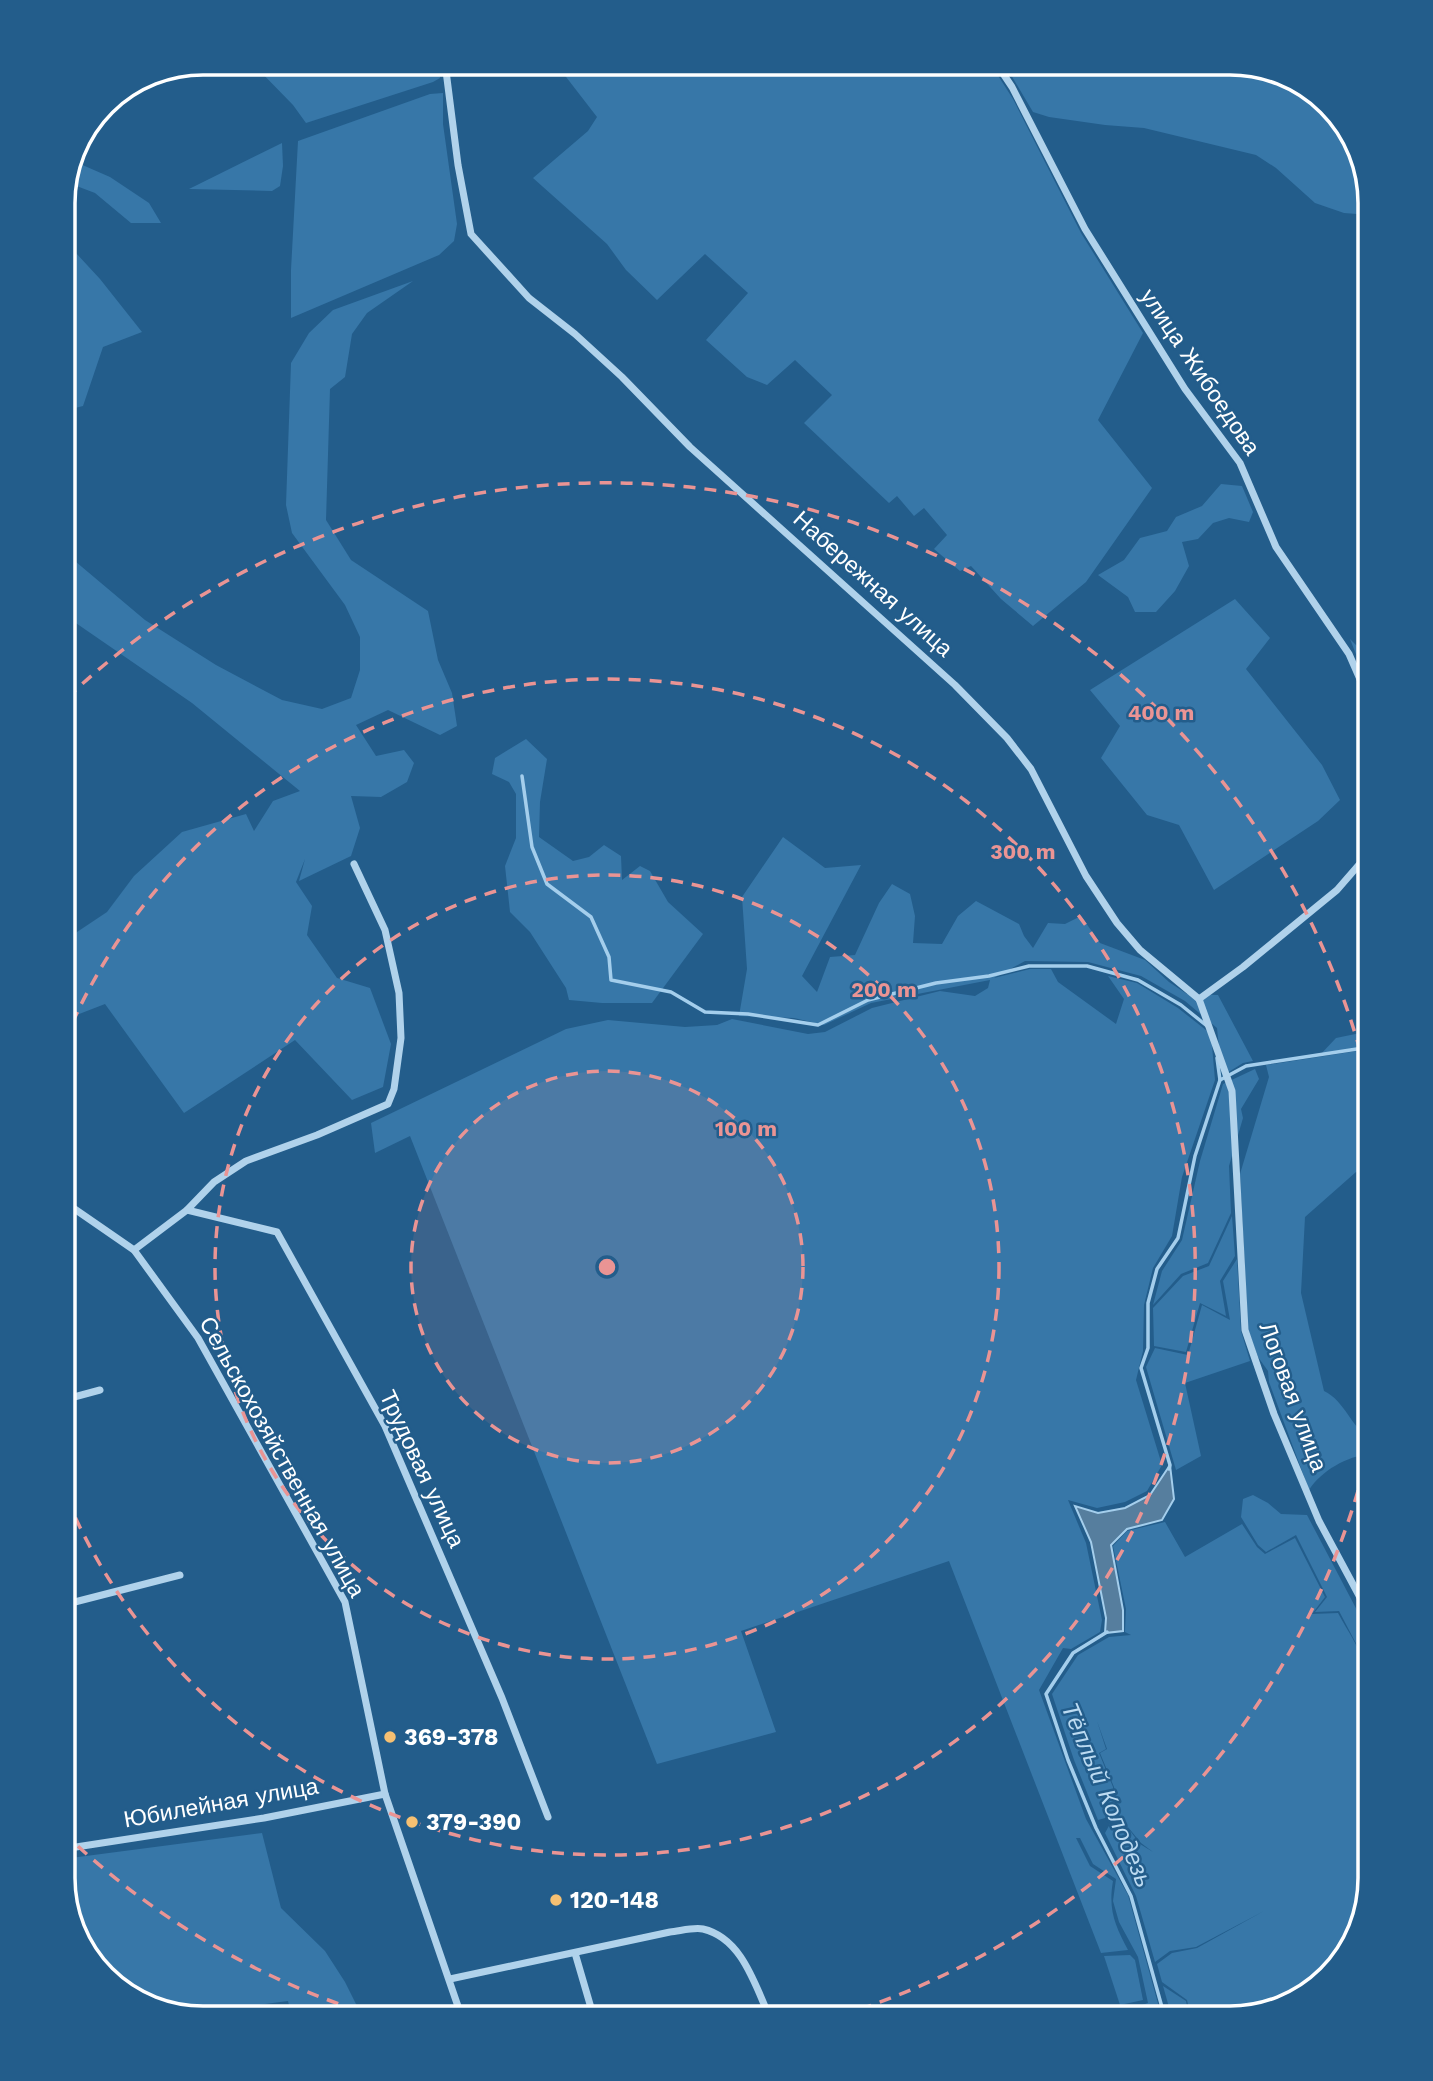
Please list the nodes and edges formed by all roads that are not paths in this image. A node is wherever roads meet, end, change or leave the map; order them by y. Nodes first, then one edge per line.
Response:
1 (447, 76) edge
2 (1005, 76) edge
3 (1358, 675) edge
4 (354, 864) dead end
5 (1358, 866) edge
6 (1199, 999) junction
7 (75, 1210) edge
8 (187, 1210) junction
9 (134, 1250) junction
10 (100, 1390) dead end
11 (75, 1397) edge
12 (180, 1575) dead end
13 (1358, 1594) edge
14 (75, 1602) edge
15 (385, 1794) junction
16 (548, 1817) dead end
17 (75, 1847) edge
18 (575, 1953) junction
19 (450, 1979) junction
20 (458, 2005) edge
21 (590, 2005) edge
22 (764, 2006) edge

1 - 6 street, Набережная улица
2 - 3 street, улица Жибоедова
4 - 8 street
5 - 6 street
6 - 13 street, Логовая улица
7 - 9 street, Сельскохозяйственная улица
8 - 9 street
8 - 16 street, Трудовая улица
9 - 15 street, Сельскохозяйственная улица
10 - 11 street
12 - 14 street
15 - 17 street, Юбилейная улица
15 - 19 street, Сельскохозяйственная улица
18 - 19 street
18 - 21 street
18 - 22 street
19 - 20 street, Сельскохозяйственная улица

